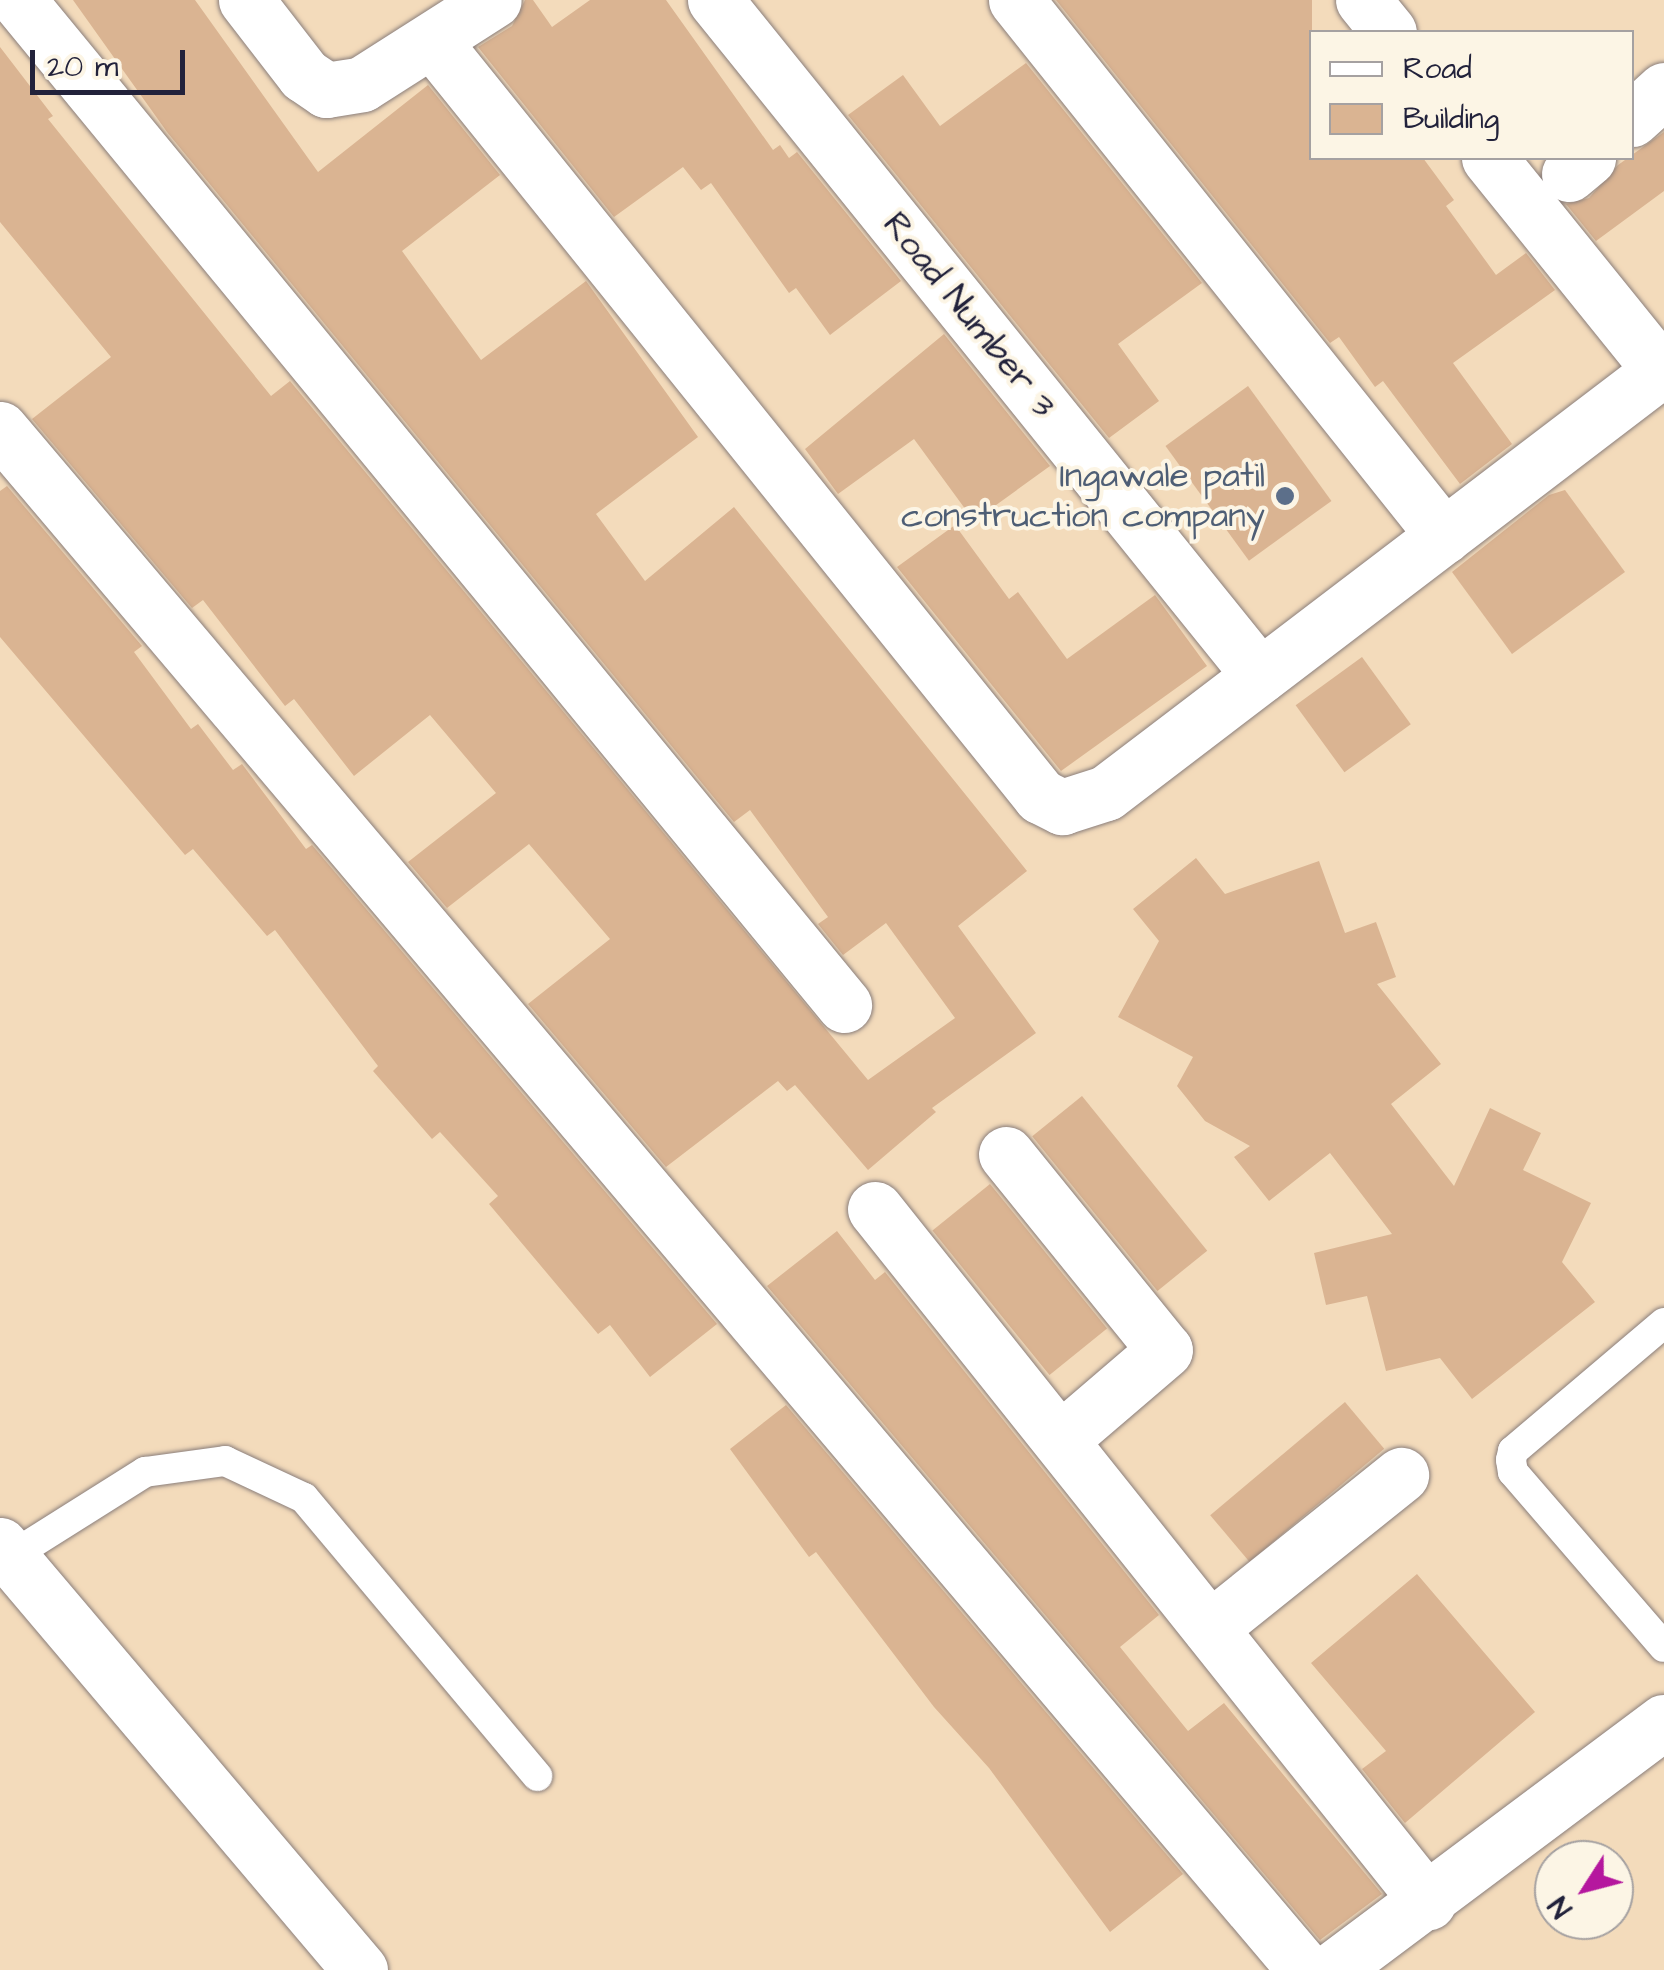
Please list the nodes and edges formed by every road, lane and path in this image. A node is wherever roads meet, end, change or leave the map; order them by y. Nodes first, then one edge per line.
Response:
1 (18, 0) edge
2 (246, 0) edge
3 (494, 0) edge
4 (715, 0) edge
5 (1016, 0) edge
6 (1363, 0) edge
7 (1387, 30) edge
8 (434, 44) junction
9 (1664, 90) edge
10 (1634, 117) edge
11 (1492, 160) edge
12 (1662, 373) edge
13 (0, 430) edge
14 (1444, 536) junction
15 (1260, 676) junction
16 (844, 1004) dead end
17 (1006, 1154) dead end
18 (876, 1210) dead end
19 (1664, 1323) edge
20 (1061, 1438) junction
21 (1401, 1474) dead end
22 (5, 1551) edge
23 (1210, 1628) junction
24 (1664, 1647) edge
25 (1664, 1722) edge
26 (537, 1776) dead end
27 (1428, 1902) junction
28 (360, 1970) edge
29 (1306, 1970) edge
30 (1332, 1970) edge

1 - 16 street
2 - 8 street
3 - 8 street
4 - 15 street, Road Number 3
5 - 14 street
6 - 7 street
8 - 15 street
9 - 10 street
11 - 12 street
12 - 14 street
13 - 29 street
14 - 15 street
17 - 20 street
18 - 20 street
19 - 24 lane
20 - 23 street
21 - 23 street
22 - 26 lane
22 - 28 street
23 - 27 street
25 - 27 street
27 - 30 street

